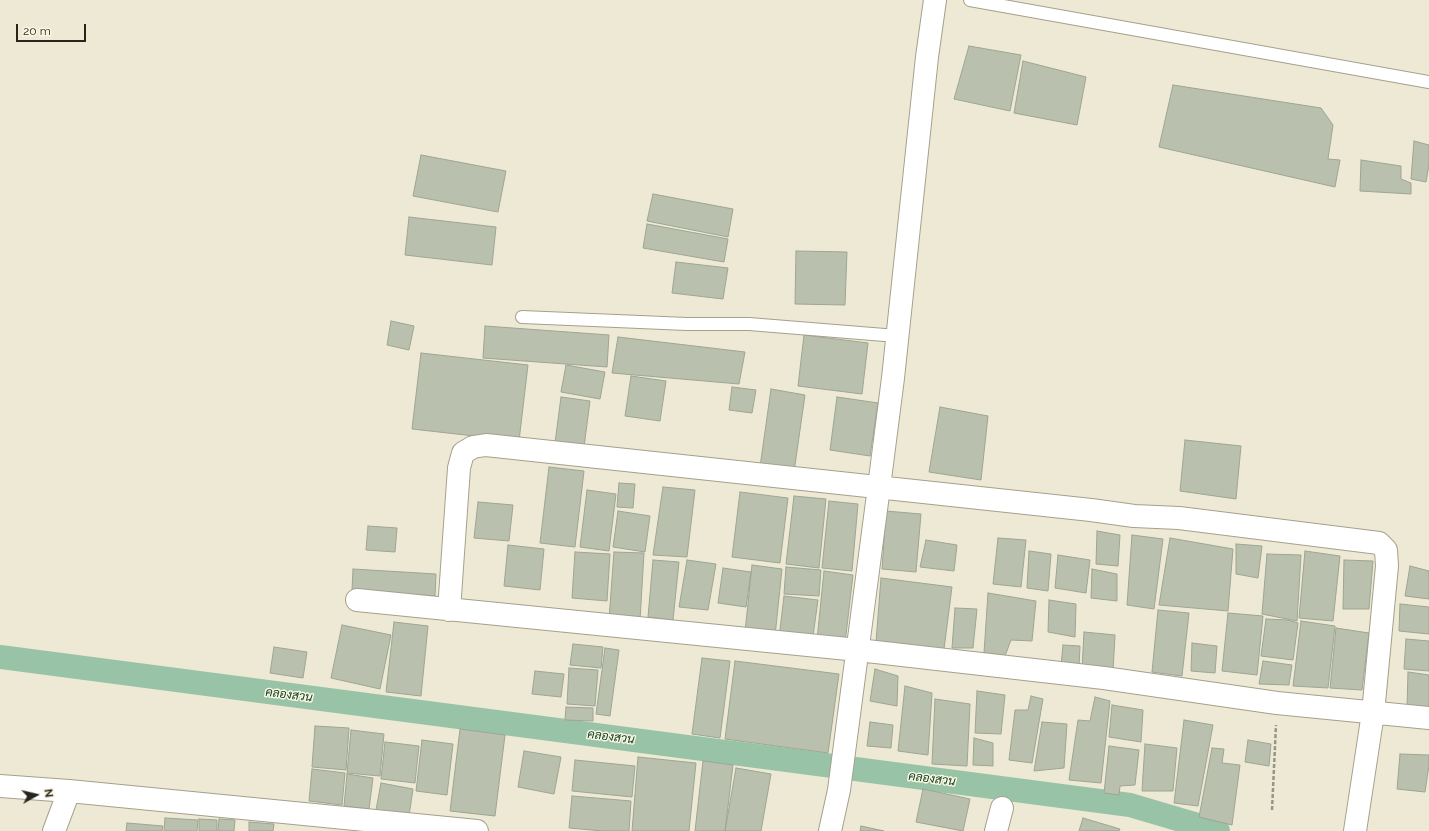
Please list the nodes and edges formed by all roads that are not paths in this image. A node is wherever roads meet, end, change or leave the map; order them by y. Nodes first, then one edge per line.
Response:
1 (935, 0) edge
2 (970, 0) edge
3 (1429, 82) edge
4 (522, 318) dead end
5 (897, 336) junction
6 (879, 488) junction
7 (357, 600) dead end
8 (449, 610) junction
9 (858, 650) junction
10 (1373, 712) junction
11 (1429, 718) edge
12 (0, 786) edge
13 (69, 791) junction
14 (1002, 808) dead end
15 (54, 831) edge
16 (476, 831) edge
17 (830, 831) edge
18 (996, 831) edge
19 (1355, 831) edge

1 - 5 street
2 - 3 lane
4 - 5 lane
5 - 6 street
6 - 8 street
6 - 9 street
6 - 10 street
7 - 8 street
8 - 9 street
9 - 10 street
9 - 17 street
10 - 11 street
10 - 19 street
12 - 13 street
13 - 15 street
13 - 16 street
14 - 18 street

